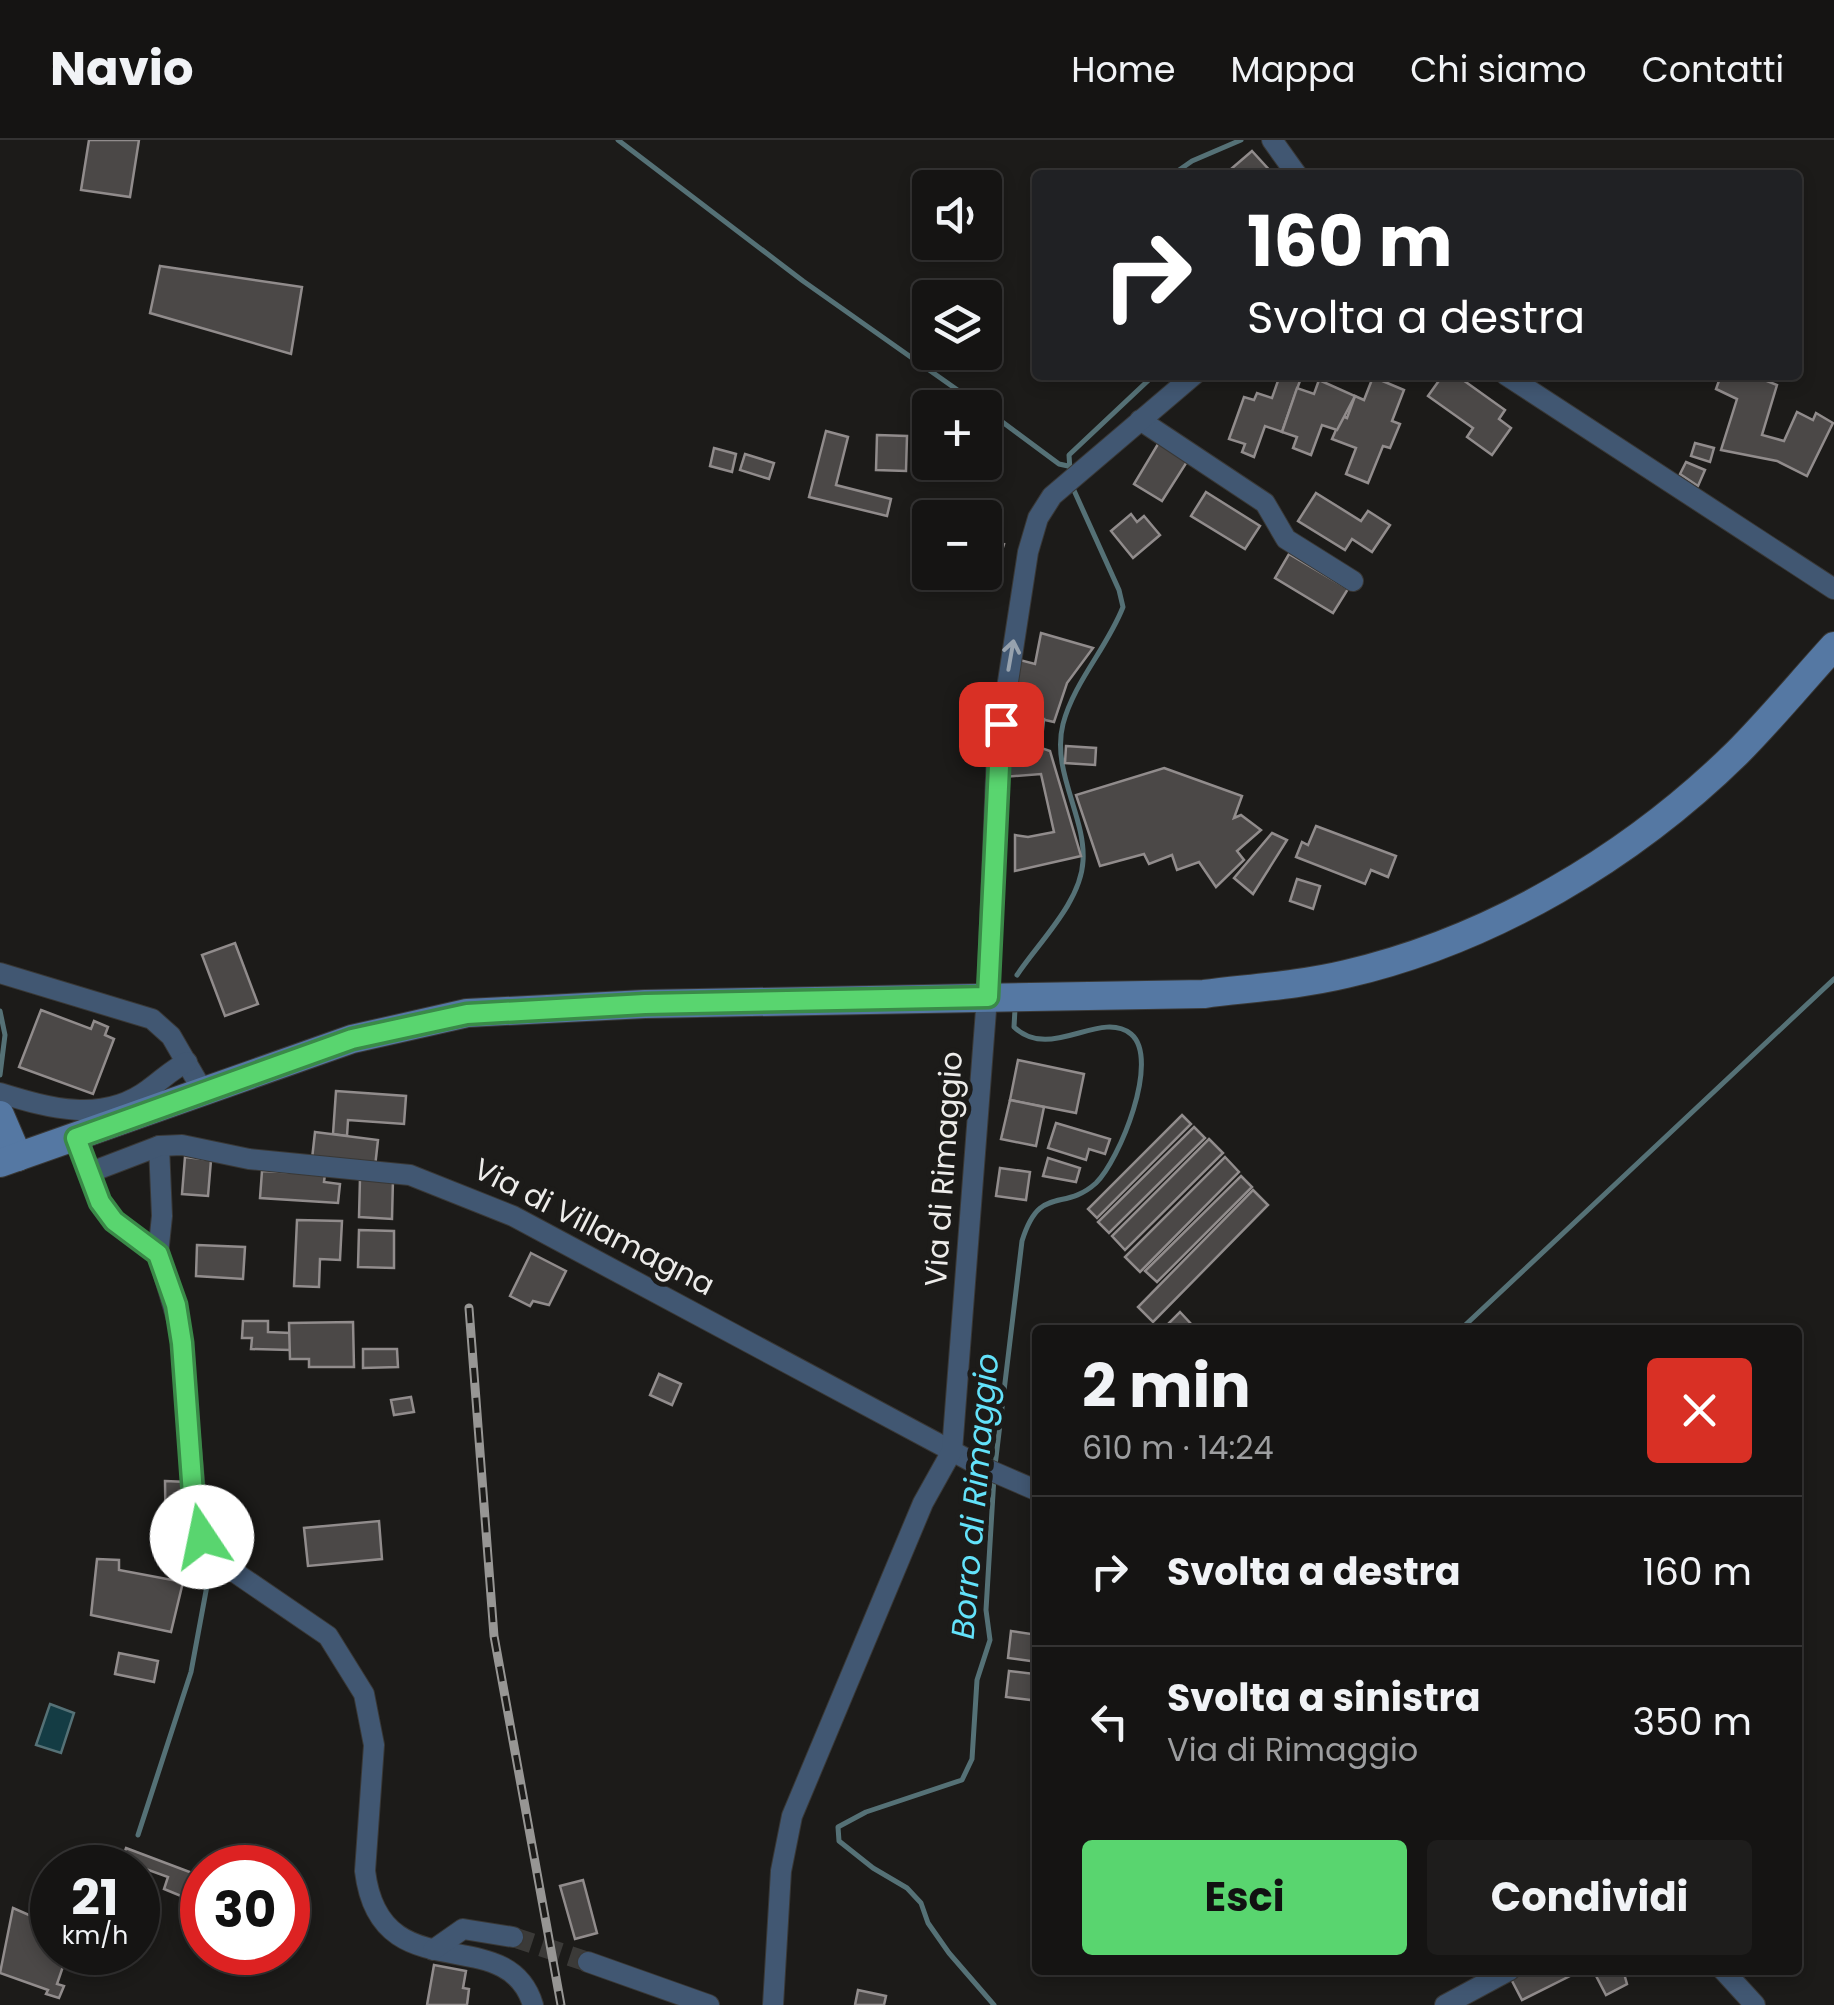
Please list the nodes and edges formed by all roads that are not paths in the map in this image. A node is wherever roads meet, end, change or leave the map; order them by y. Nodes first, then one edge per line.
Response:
1 (1272, 140) edge
2 (1293, 170) edge
3 (1188, 380) edge
4 (1514, 380) edge
5 (1140, 420) junction
6 (1353, 581) dead end
7 (1834, 589) edge
8 (1834, 646) edge
9 (0, 973) edge
10 (993, 997) junction
11 (186, 1062) junction
12 (0, 1092) edge
13 (204, 1092) junction
14 (0, 1115) edge
15 (76, 1138) junction
16 (159, 1146) junction
17 (9, 1160) edge
18 (91, 1172) junction
19 (158, 1254) junction
20 (952, 1451) junction
21 (1032, 1490) edge
22 (513, 1937) tunnel mouth
23 (433, 1950) junction
24 (588, 1962) tunnel mouth
25 (1501, 1975) edge
26 (1728, 1975) edge
27 (533, 2005) edge
28 (709, 2005) edge
29 (773, 2005) edge
30 (1445, 2005) edge
31 (1756, 2005) edge

1 - 2 street
3 - 5 street, Via di Rimaggio
4 - 7 street
5 - 6 street
10 -> 5 street, Via di Rimaggio
8 - 10 main road
9 - 11 street
10 - 13 main road
10 - 20 street, Via di Rimaggio
11 - 12 street
11 - 13 street
13 - 15 main road
14 - 17 main road
15 - 17 main road
15 - 18 street
16 - 18 street, Via di Villamagna
16 - 19 street
16 - 20 street, Via di Villamagna
18 - 19 street
19 - 23 street
20 - 21 street, Via di Villamagna
20 - 29 street, Via di Rimaggio
22 - 23 street
23 - 27 street
24 - 28 street
25 - 30 street
26 - 31 street

